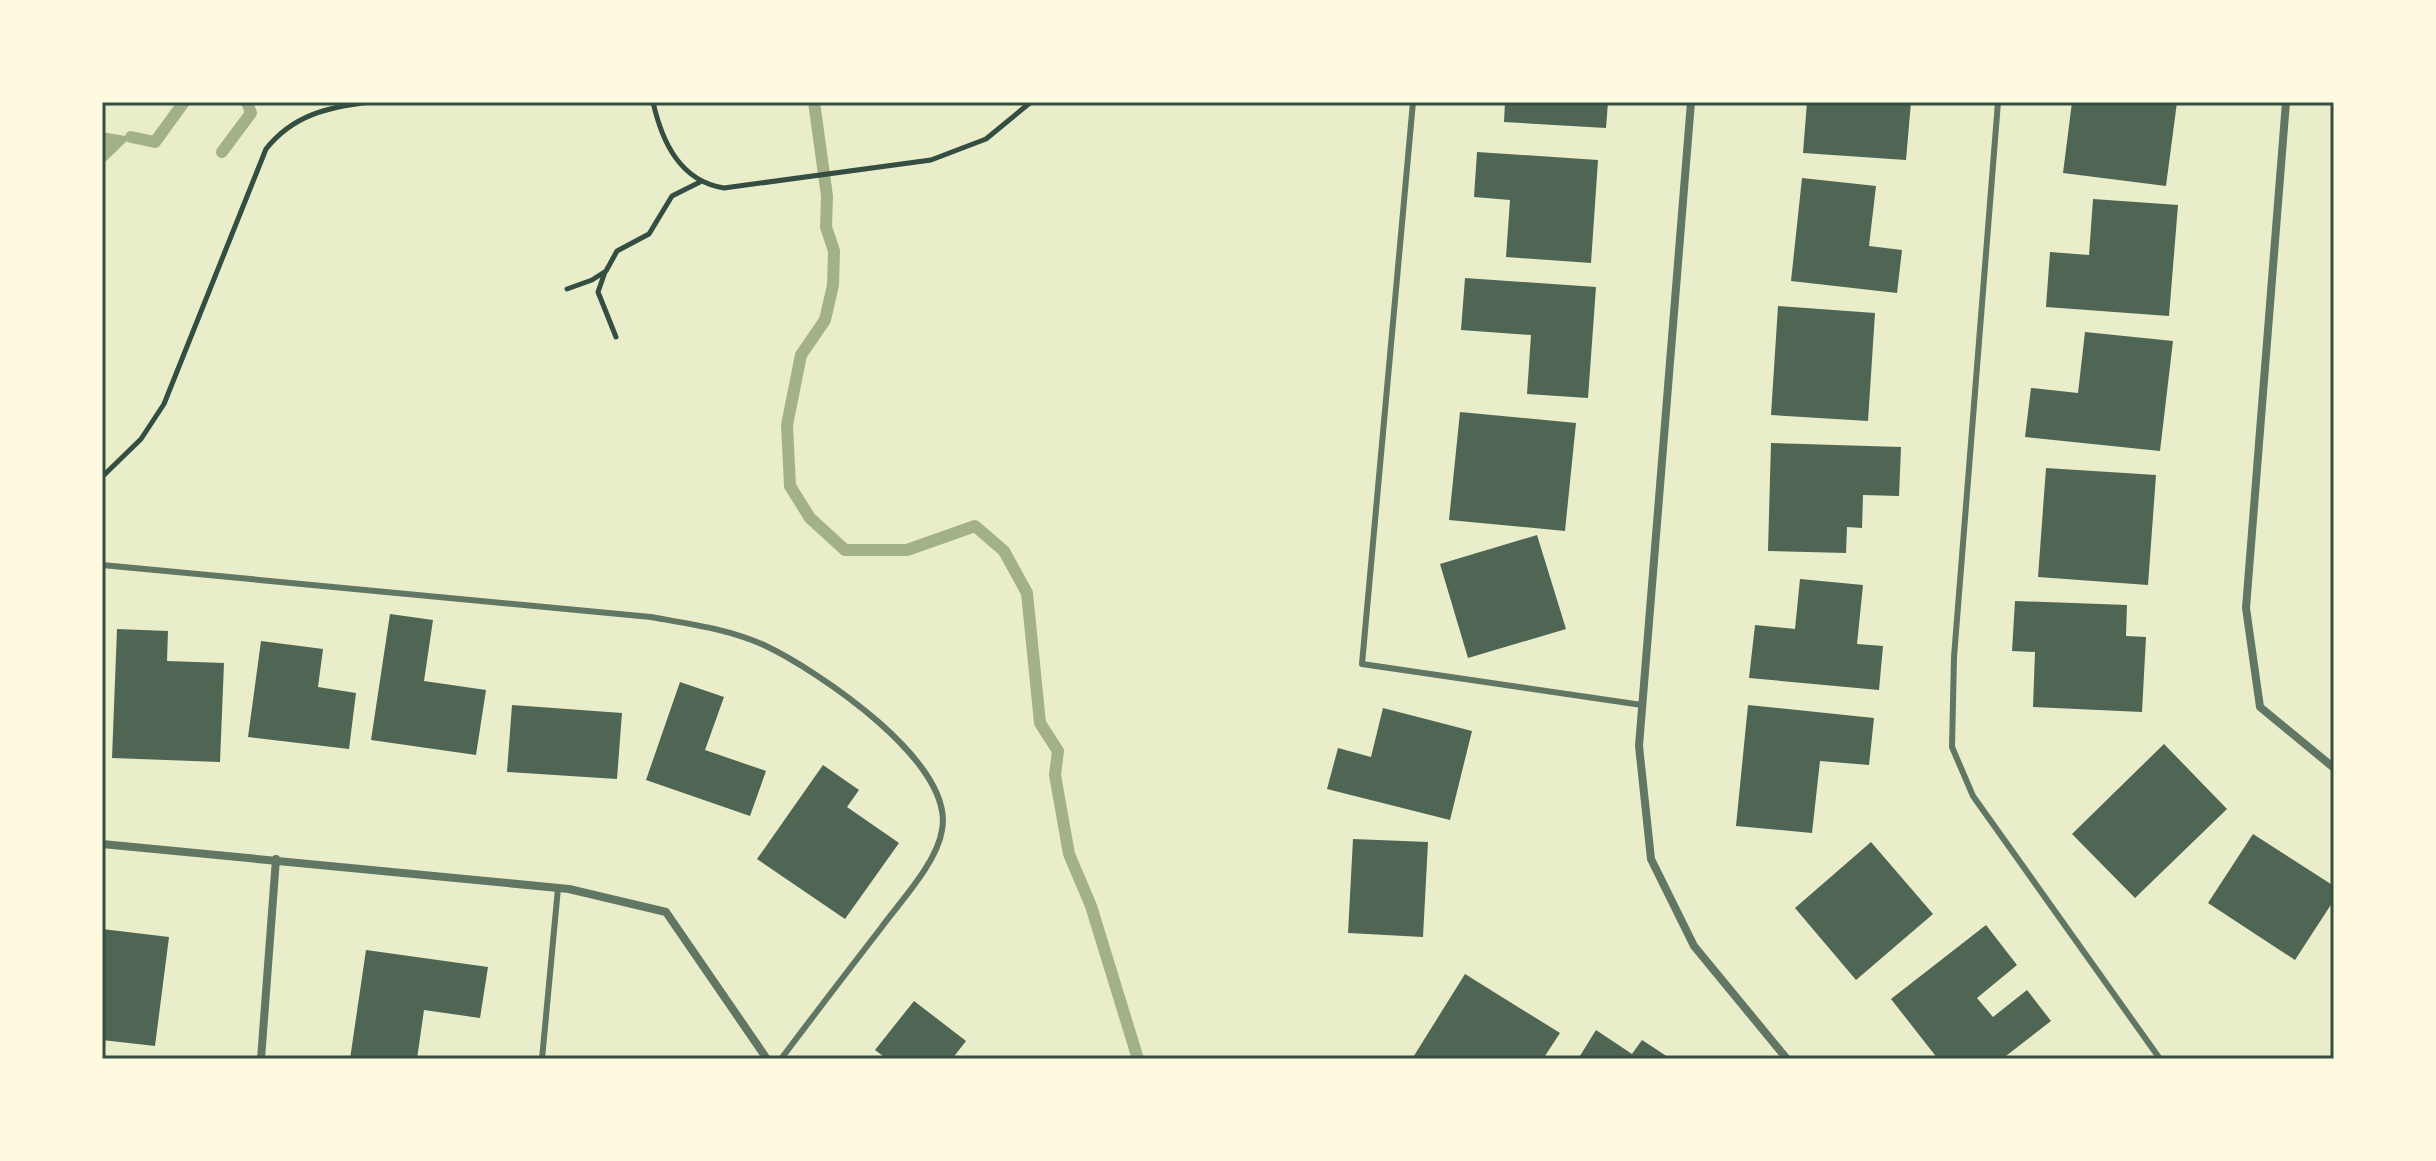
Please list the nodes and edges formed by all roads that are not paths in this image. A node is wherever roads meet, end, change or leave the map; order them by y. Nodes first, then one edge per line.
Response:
1 (1413, 102) edge
2 (1691, 102) edge
3 (1998, 102) edge
4 (2286, 102) edge
5 (102, 565) edge
6 (1642, 705) junction
7 (2334, 768) edge
8 (102, 844) edge
9 (276, 859) junction
10 (558, 888) junction
11 (261, 1059) edge
12 (542, 1059) edge
13 (767, 1059) edge
14 (781, 1059) edge
15 (1787, 1059) edge
16 (2160, 1059) edge

1 - 6 lane
2 - 6 street
3 - 16 lane
4 - 7 street
5 - 14 lane
6 - 15 street
8 - 9 street
9 - 10 street
9 - 11 street
10 - 12 lane
10 - 13 street

